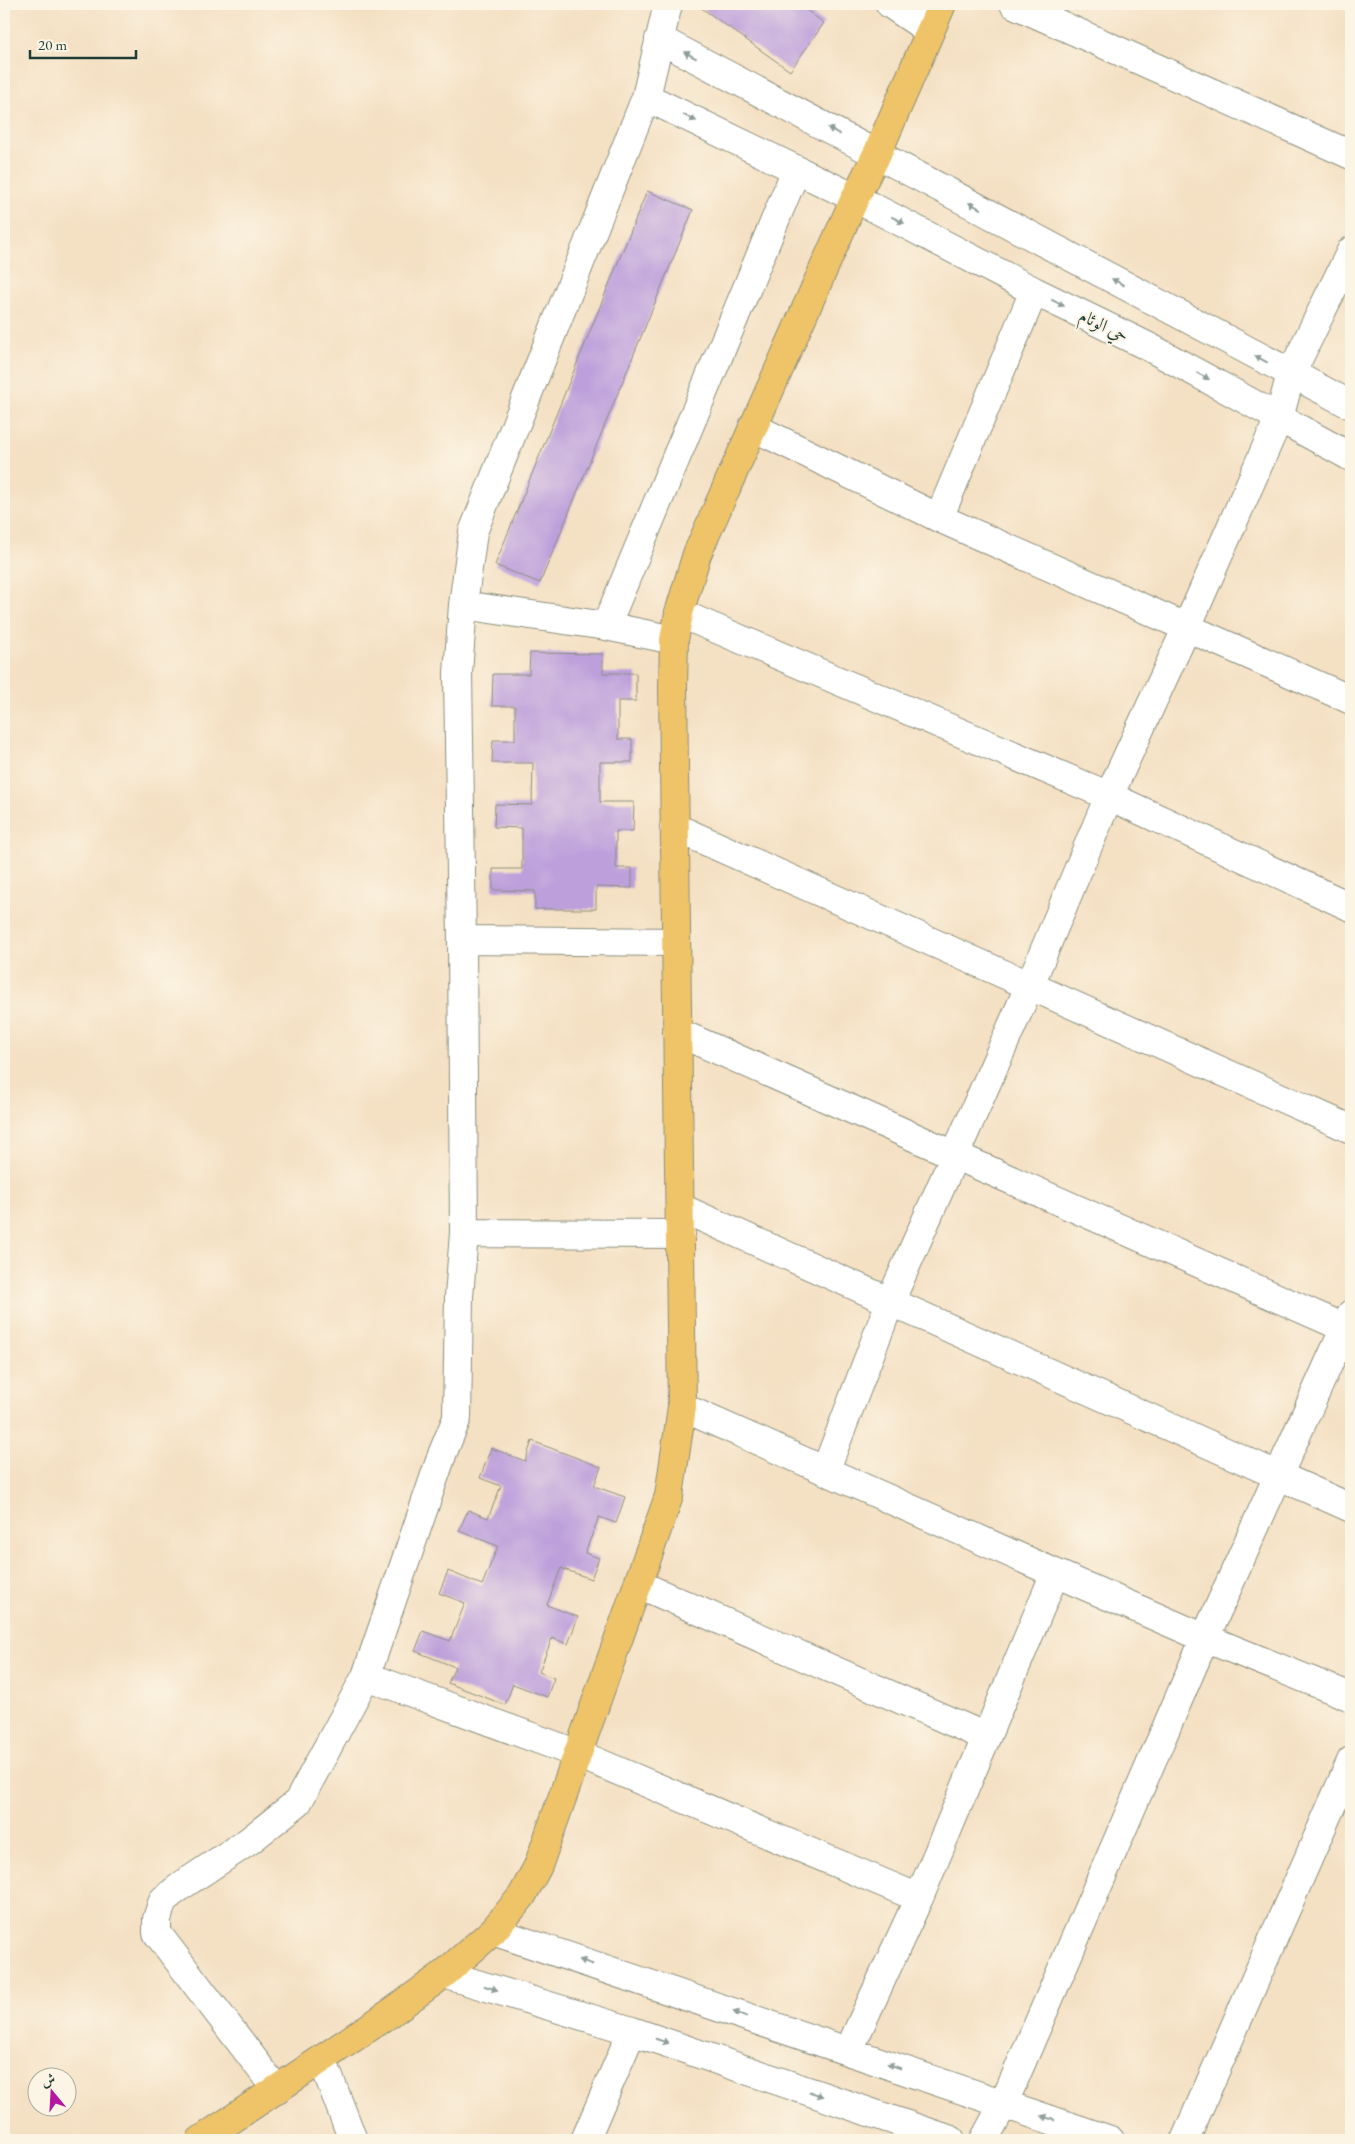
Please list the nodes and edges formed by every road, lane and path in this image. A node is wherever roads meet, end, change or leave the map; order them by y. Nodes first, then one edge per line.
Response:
1 (668, 4) edge
2 (890, 4) edge
3 (942, 4) edge
4 (1014, 4) edge
5 (930, 31) junction
6 (659, 39) junction
7 (646, 97) junction
8 (877, 154) junction
9 (1351, 155) edge
10 (796, 170) junction
11 (855, 198) junction
12 (1351, 250) edge
13 (1034, 291) junction
14 (1291, 374) junction
15 (1351, 405) edge
16 (1279, 418) junction
17 (753, 427) junction
18 (1351, 457) edge
19 (939, 518) junction
20 (462, 605) junction
21 (679, 613) junction
22 (606, 626) junction
23 (1187, 627) junction
24 (674, 640) junction
25 (1351, 700) edge
26 (1109, 796) junction
27 (674, 827) junction
28 (1351, 907) edge
29 (462, 940) junction
30 (676, 942) junction
31 (1030, 987) junction
32 (677, 1032) junction
33 (1351, 1129) edge
34 (954, 1155) junction
35 (681, 1221) junction
36 (464, 1233) junction
37 (890, 1302) junction
38 (1348, 1321) edge
39 (682, 1406) junction
40 (826, 1470) junction
41 (1279, 1477) junction
42 (1351, 1508) edge
43 (1055, 1574) junction
44 (638, 1584) junction
45 (1205, 1638) junction
46 (366, 1676) junction
47 (1351, 1698) edge
48 (986, 1737) junction
49 (578, 1754) junction
50 (1351, 1761) edge
51 (919, 1898) junction
52 (493, 1931) junction
53 (444, 1974) junction
54 (632, 2031) junction
55 (849, 2050) junction
56 (322, 2059) junction
57 (277, 2090) junction
58 (1004, 2103) junction
59 (202, 2140) edge
60 (353, 2140) edge
61 (585, 2140) edge
62 (951, 2140) edge
63 (984, 2140) edge
64 (1110, 2140) edge
65 (1185, 2140) edge

1 - 6 street
2 - 5 street
3 - 5 main road
4 - 9 street
5 - 8 main road
6 - 7 street
8 -> 6 street
7 -> 10 street, حي الوئام
7 - 20 street
8 - 11 main road
14 -> 8 street
10 - 11 street, حي الوئام
10 - 22 street
11 -> 13 street, حي الوئام
11 - 17 main road
12 - 14 street
13 -> 16 street, حي الوئام
13 - 19 street
14 - 15 street
14 - 16 street
16 - 18 street, حي الوئام
16 - 23 street
17 - 19 street
17 - 21 main road
19 - 23 street
20 - 22 street
20 - 29 street
21 - 24 main road
21 - 26 street
22 - 24 street
23 - 25 street
23 - 26 street
24 - 27 main road
26 - 28 street
26 - 31 street
27 - 30 main road
27 - 31 street
29 - 30 street
29 - 36 street
30 - 32 main road
31 - 33 street
31 - 34 street
32 - 34 street
32 - 35 main road
34 - 37 street
34 - 38 street
35 - 36 street
35 - 37 street
35 - 39 main road
36 - 46 street
37 - 40 street
37 - 41 street
38 - 41 street
39 - 40 street
39 - 44 main road
40 - 43 street
41 - 42 street
41 - 45 street
43 - 45 street
43 - 48 street
44 - 48 street
44 - 49 main road
45 - 47 street
45 - 58 street
46 - 49 street
46 - 57 street
48 - 51 street
49 - 51 street
49 - 52 main road
50 - 65 street
51 - 55 street
52 - 53 main road
55 -> 52 street
53 -> 54 street
53 - 56 main road
54 - 61 street
54 -> 62 street
58 -> 55 street
56 - 57 main road
56 - 60 street
57 - 59 main road
58 - 63 street
64 -> 58 street

